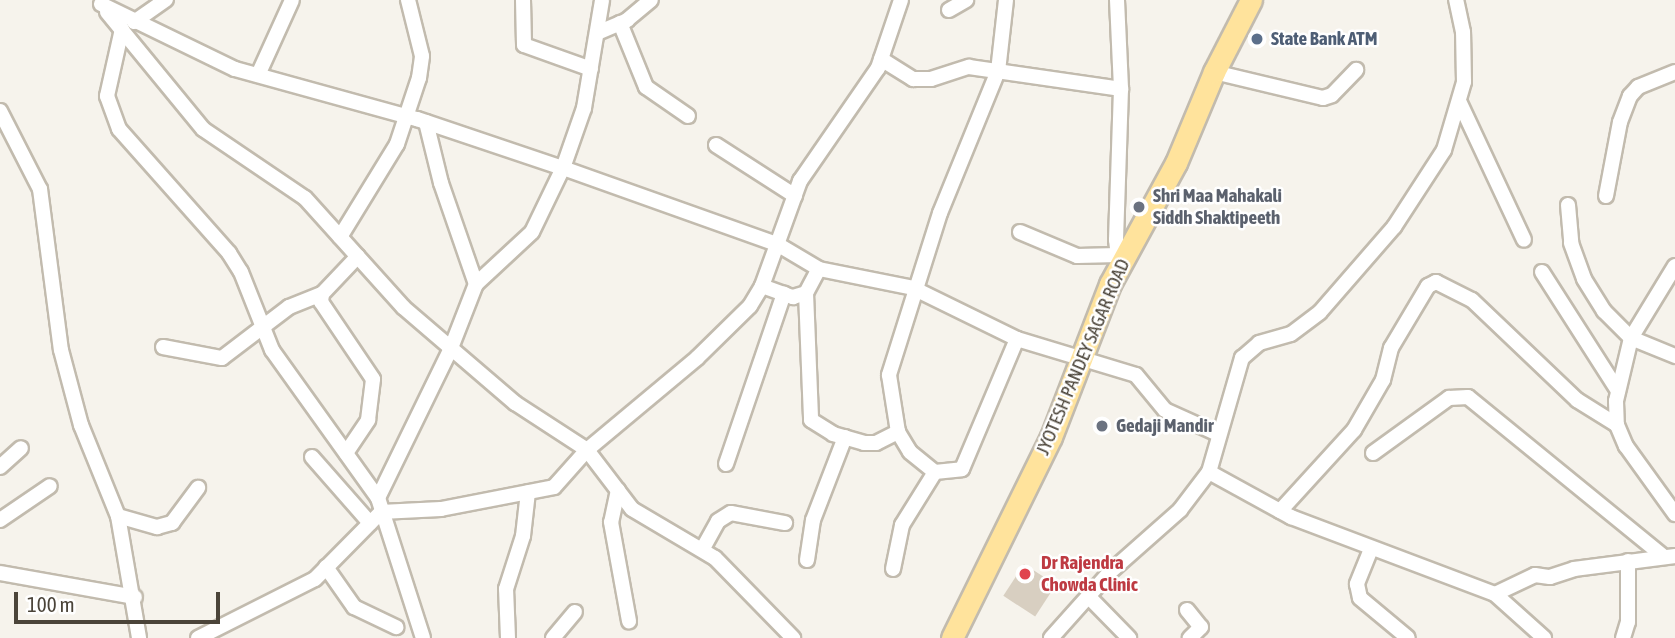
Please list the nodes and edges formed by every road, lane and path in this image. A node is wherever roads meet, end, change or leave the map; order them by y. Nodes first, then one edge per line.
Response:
1 (166, 0) edge
2 (292, 0) edge
3 (408, 0) edge
4 (523, 0) edge
5 (602, 0) edge
6 (651, 0) edge
7 (901, 0) edge
8 (966, 0) edge
9 (1006, 0) edge
10 (1117, 0) edge
11 (1251, 0) edge
12 (1456, 0) edge
13 (99, 2) edge
14 (949, 10) dead end
15 (620, 23) junction
16 (128, 26) junction
17 (597, 33) junction
18 (881, 59) junction
19 (591, 69) junction
20 (1356, 70) dead end
21 (998, 71) junction
22 (1214, 72) junction
23 (1675, 72) edge
24 (258, 75) junction
25 (1121, 89) junction
26 (1459, 101) junction
27 (407, 116) junction
28 (688, 116) dead end
29 (2, 122) edge
30 (426, 122) junction
31 (716, 145) dead end
32 (563, 168) junction
33 (795, 196) junction
34 (1606, 196) dead end
35 (1568, 205) dead end
36 (1020, 232) dead end
37 (340, 237) junction
38 (1524, 240) dead end
39 (777, 244) junction
40 (358, 256) junction
41 (1119, 260) junction
42 (1675, 266) edge
43 (819, 269) junction
44 (1542, 272) dead end
45 (476, 284) junction
46 (762, 286) junction
47 (914, 288) junction
48 (806, 293) junction
49 (322, 294) junction
50 (784, 294) junction
51 (263, 326) junction
52 (1631, 338) junction
53 (1017, 339) junction
54 (163, 347) dead end
55 (451, 348) junction
56 (1675, 356) edge
57 (1084, 358) junction
58 (1618, 391) junction
59 (1617, 425) junction
60 (898, 432) junction
61 (1218, 433) junction
62 (845, 437) junction
63 (21, 448) dead end
64 (587, 450) junction
65 (346, 453) junction
66 (1373, 453) dead end
67 (312, 457) dead end
68 (726, 464) dead end
69 (0, 467) edge
70 (935, 472) junction
71 (1209, 472) junction
72 (50, 486) dead end
73 (198, 488) dead end
74 (618, 489) junction
75 (528, 492) junction
76 (380, 505) junction
77 (1280, 511) junction
78 (1675, 514) edge
79 (118, 516) junction
80 (0, 520) edge
81 (370, 523) junction
82 (785, 523) dead end
83 (1371, 549) junction
84 (702, 550) junction
85 (1669, 556) edge
86 (807, 560) dead end
87 (1628, 561) junction
88 (326, 567) junction
89 (893, 569) dead end
90 (0, 573) edge
91 (1495, 594) junction
92 (1088, 596) junction
93 (135, 597) junction
94 (1187, 610) dead end
95 (575, 612) dead end
96 (629, 621) dead end
97 (396, 627) dead end
98 (139, 638) edge
99 (198, 638) edge
100 (423, 638) edge
101 (508, 638) edge
102 (554, 638) edge
103 (793, 638) edge
104 (952, 638) edge
105 (1051, 638) edge
106 (1129, 638) edge
107 (1190, 638) edge
108 (1408, 638) edge
109 (1544, 638) edge
110 (1623, 638) edge

1 - 16 street
2 - 24 street
3 - 27 street
4 - 19 street
5 - 17 street
6 - 15 street
7 - 18 street
8 - 14 street
9 - 21 street
10 - 25 street
11 - 22 main road, JYOTESH PANDEY SAGAR ROAD
12 - 26 street
13 - 16 street
15 - 17 street
15 - 28 street
16 - 24 street
16 - 37 street
16 - 51 street
17 - 19 street
18 - 21 street
18 - 33 street
19 - 32 street
20 - 22 street
21 - 25 street
21 - 47 street
22 - 41 main road, JYOTESH PANDEY SAGAR ROAD
23 - 34 street
24 - 27 street
25 - 41 street
26 - 38 street
26 - 61 street
27 - 30 street
27 - 37 street
29 - 79 street
30 - 32 street
30 - 45 street
31 - 33 street
32 - 39 street
32 - 45 street
33 - 39 street
35 - 52 street
36 - 41 street
37 - 40 street
39 - 43 street
39 - 46 street
40 - 49 street
40 - 55 street
41 - 57 main road, JYOTESH PANDEY SAGAR ROAD
42 - 52 street
43 - 47 street
43 - 48 street
44 - 58 street
45 - 55 street
46 - 50 street
46 - 64 street
47 - 53 street
47 - 60 street
48 - 50 street
48 - 62 street
49 - 51 street
49 - 65 street
50 - 68 street
51 - 54 street
51 - 65 street
52 - 56 street
52 - 58 street
53 - 57 street
53 - 70 street
55 - 64 street
55 - 76 street
57 - 61 street
57 - 104 main road, JYOTESH PANDEY SAGAR ROAD
58 - 59 street
59 - 77 street
59 - 78 street
60 - 62 street
60 - 70 street
61 - 71 street
62 - 86 street
63 - 69 street
64 - 74 street
64 - 75 street
65 - 76 street
66 - 85 street
67 - 81 street
70 - 89 street
71 - 77 street
71 - 92 street
72 - 80 street
73 - 79 street
74 - 84 street
74 - 96 street
75 - 76 street
75 - 101 street
76 - 81 street
76 - 100 street
77 - 83 street
79 - 93 street
81 - 88 street
82 - 84 street
83 - 91 street
83 - 108 street
84 - 103 street
85 - 87 street
87 - 91 street
87 - 110 street
88 - 97 street
88 - 99 street
90 - 93 street
91 - 109 street
92 - 105 street
92 - 106 street
93 - 98 street
94 - 107 street
95 - 102 street

